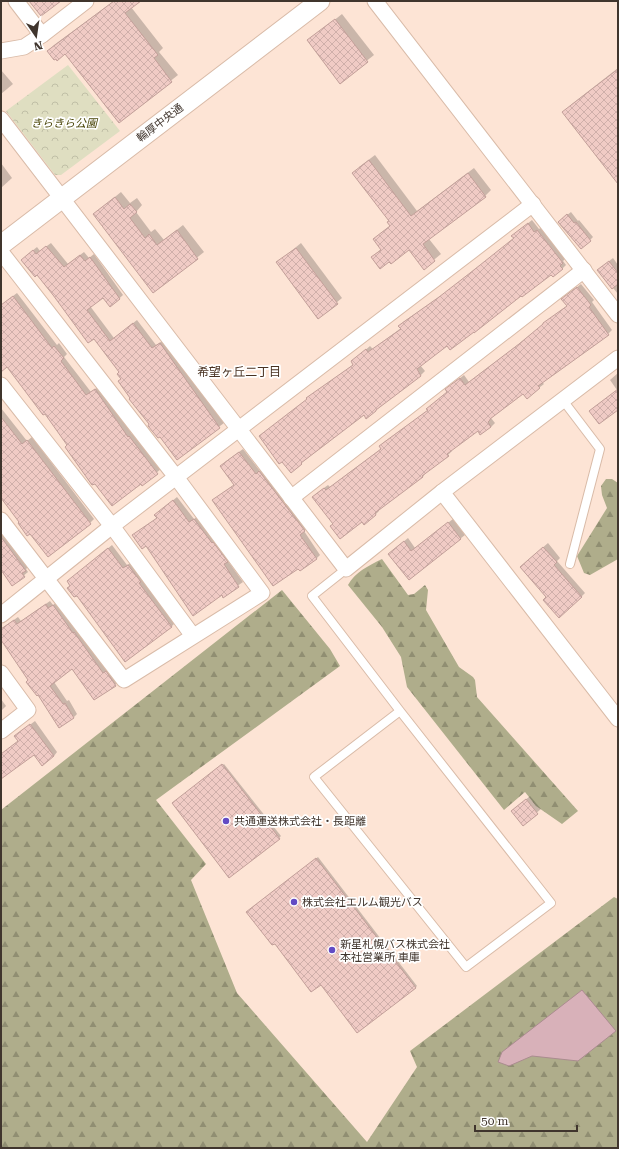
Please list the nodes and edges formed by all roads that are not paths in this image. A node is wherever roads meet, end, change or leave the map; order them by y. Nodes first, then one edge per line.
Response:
1 (16, 1) edge
2 (86, 1) edge
3 (320, 1) edge
4 (375, 1) edge
5 (42, 35) junction
6 (1, 51) edge
7 (1, 119) edge
8 (62, 198) junction
9 (533, 204) junction
10 (1, 245) edge
11 (1, 252) edge
12 (584, 270) junction
13 (618, 315) edge
14 (618, 358) edge
15 (1, 385) edge
16 (562, 399) junction
17 (239, 429) junction
18 (176, 477) junction
19 (442, 492) junction
20 (292, 498) junction
21 (1, 520) edge
22 (112, 526) junction
23 (570, 564) dead end
24 (346, 569) junction
25 (47, 579) junction
26 (1, 615) edge
27 (193, 636) junction
28 (1, 673) edge
29 (400, 711) junction
30 (618, 719) edge
31 (1, 731) edge

1 - 5 street
2 - 5 street
3 - 8 street, 輪厚中央通
4 - 9 street
5 - 6 street
7 - 8 street
8 - 10 street, 輪厚中央通
8 - 17 street
9 - 12 street
9 - 17 street
11 - 18 street
12 - 13 street
12 - 20 street
14 - 16 street
15 - 22 street
16 - 19 street
16 - 23 lane
17 - 18 street
17 - 20 street
18 - 22 street
18 - 27 street
19 - 24 street
19 - 30 street
20 - 24 street
21 - 25 street
22 - 25 street
22 - 27 street
24 - 29 lane
25 - 26 street
25 - 27 street
28 - 31 street
29 - 29 lane

